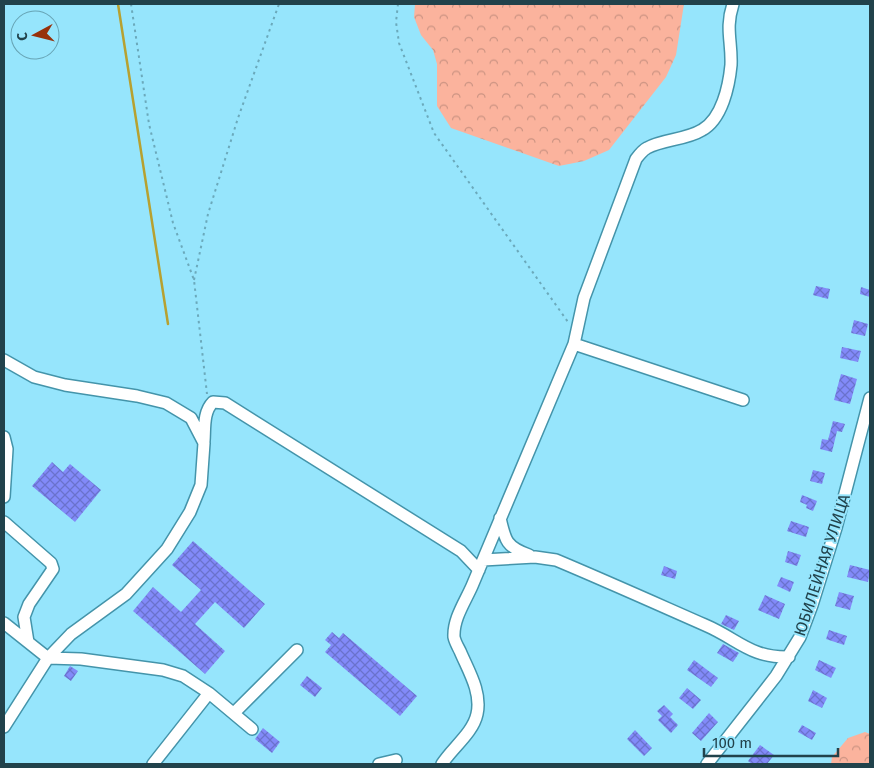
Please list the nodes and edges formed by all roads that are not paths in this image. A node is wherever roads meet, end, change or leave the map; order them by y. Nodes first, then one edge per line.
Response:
1 (733, 4) edge
2 (574, 344) junction
3 (4, 360) edge
4 (870, 398) edge
5 (743, 400) dead end
6 (4, 437) edge
7 (204, 443) junction
8 (4, 497) edge
9 (500, 518) junction
10 (4, 522) edge
11 (535, 557) junction
12 (481, 565) junction
13 (4, 623) edge
14 (28, 642) junction
15 (298, 650) dead end
16 (789, 657) junction
17 (48, 658) junction
18 (209, 693) junction
19 (234, 713) junction
20 (4, 727) edge
21 (252, 729) dead end
22 (396, 760) dead end
23 (153, 764) edge
24 (379, 764) edge
25 (442, 764) edge
26 (707, 764) edge

1 - 2 street
2 - 5 street
2 - 9 street
3 - 7 street
4 - 16 street, ЮБИЛЕЙНАЯ УЛИЦА
6 - 8 street
7 - 12 street
7 - 17 street
9 - 11 street
9 - 12 street
10 - 14 street
11 - 12 street
11 - 16 street
12 - 25 street
13 - 14 street
14 - 17 street
15 - 19 street
16 - 26 street, ЮБИЛЕЙНАЯ УЛИЦА
17 - 18 street
17 - 20 street
18 - 19 street
18 - 23 street
19 - 21 street
22 - 24 street

